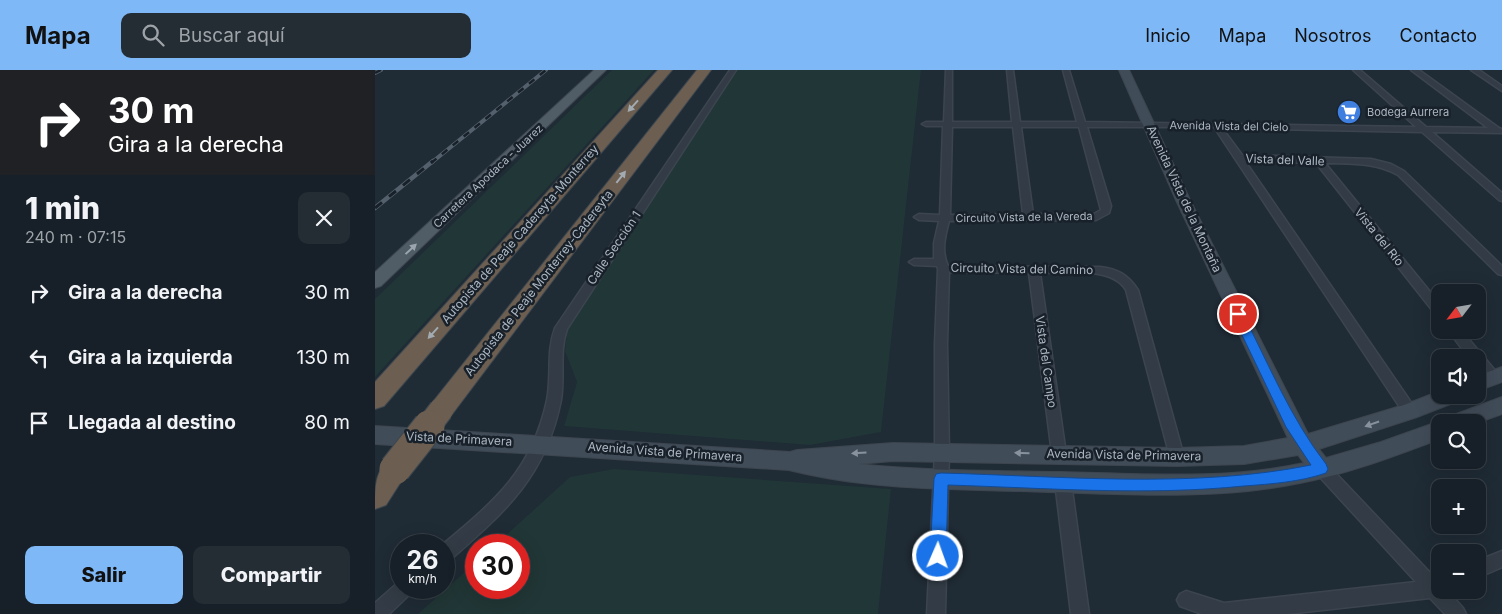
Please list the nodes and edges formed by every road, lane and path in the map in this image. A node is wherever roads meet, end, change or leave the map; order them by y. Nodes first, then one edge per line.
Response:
1 (591, 70) edge
2 (601, 70) edge
3 (665, 70) edge
4 (704, 70) edge
5 (733, 70) edge
6 (949, 70) edge
7 (1010, 70) edge
8 (1067, 70) edge
9 (1124, 70) edge
10 (1356, 70) edge
11 (1414, 70) edge
12 (1474, 70) edge
13 (1502, 89) edge
14 (926, 124) dead end
15 (948, 124) junction
16 (1016, 124) junction
17 (1082, 125) junction
18 (1151, 125) junction
19 (1216, 125) junction
20 (1424, 130) junction
21 (1499, 130) edge
22 (1239, 158) junction
23 (1319, 161) junction
24 (1502, 198) edge
25 (919, 217) dead end
26 (1028, 217) junction
27 (945, 218) junction
28 (913, 262) dead end
29 (375, 265) edge
30 (942, 266) junction
31 (1034, 269) junction
32 (1502, 272) edge
33 (375, 282) edge
34 (1431, 301) edge
35 (1461, 339) edge
36 (1470, 349) edge
37 (375, 398) edge
38 (1431, 403) edge
39 (1502, 406) edge
40 (1410, 411) junction
41 (1480, 414) edge
42 (1431, 433) edge
43 (375, 435) edge
44 (542, 444) junction
45 (1303, 445) junction
46 (942, 452) junction
47 (1059, 454) junction
48 (1177, 457) junction
49 (789, 461) junction
50 (1322, 469) junction
51 (941, 479) junction
52 (1063, 482) junction
53 (375, 496) edge
54 (455, 544) edge
55 (1502, 559) edge
56 (1486, 566) edge
57 (1431, 582) edge
58 (1431, 588) edge
59 (392, 599) edge
60 (1445, 599) edge
61 (1186, 600) dead end
62 (1224, 613) edge
63 (376, 614) edge
64 (936, 614) edge
65 (1081, 614) edge
66 (1457, 614) edge

1 - 29 main road
33 -> 2 main road, Carretera Apodaca - Juarez
3 -> 37 highway, Autopista de Peaje Cadereyta-Monterrey
53 -> 4 highway, Autopista de Peaje Monterrey-Cadereyta, bridge
5 - 44 street, Calle Sección 1
6 - 15 street, Circuito Vista de la Vereda
7 - 16 street
8 - 17 street
9 - 18 main road, Avenida Vista de la Montaña
10 - 20 street
11 - 21 street
12 - 13 street
14 - 15 street, Avenida Vista del Cielo
15 - 16 street, Avenida Vista del Cielo
15 - 27 street, Circuito Vista de la Vereda
16 - 17 street, Avenida Vista del Cielo
16 - 26 street
17 - 18 street, Avenida Vista del Cielo
17 - 26 street, Circuito Vista de la Vereda
18 - 19 street, Avenida Vista del Cielo
18 - 45 main road, Avenida Vista de la Montaña
19 - 20 street, Avenida Vista del Cielo
19 - 22 street
20 - 21 street, Avenida Vista del Cielo
20 - 24 street
22 - 23 street, Vista del Valle
22 - 40 street, Vista del Valle
23 - 32 street, Vista del Valle
23 - 34 street, Vista del Río
25 - 27 street
26 - 27 street, Circuito Vista de la Vereda
27 - 30 street
28 - 30 street
30 - 31 street, Circuito Vista del Camino
30 - 46 street, Circuito Vista del Camino
31 - 47 street, Vista del Campo
31 - 48 street, Circuito Vista del Camino
35 - 36 street
38 - 40 main road, Avenida Vista de Primavera
39 - 41 main road
40 -> 45 main road, Avenida Vista de Primavera
42 - 50 main road, Avenida Vista de Primavera
43 - 44 main road, Vista de Primavera
44 - 49 main road, Avenida Vista de Primavera
44 - 54 street, Calle Sección 1
45 - 48 main road, Avenida Vista de Primavera
45 - 50 main road, Avenida Vista de la Montaña
47 -> 46 main road, Avenida Vista de Primavera
46 -> 49 main road, Avenida Vista de Primavera
46 - 51 street, Circuito Vista del Camino
47 - 48 main road, Avenida Vista de Primavera
49 - 51 main road, Avenida Vista de Primavera
50 - 52 main road, Avenida Vista de Primavera
50 - 57 street, Avenida Vista de la Montaña
51 - 52 main road, Avenida Vista de Primavera
51 - 64 street, Circuito Vista del Camino
52 - 65 street
55 - 56 street
58 - 62 street
59 - 63 street
60 - 66 street, Avenida Vista de la Montaña
61 - 62 street

